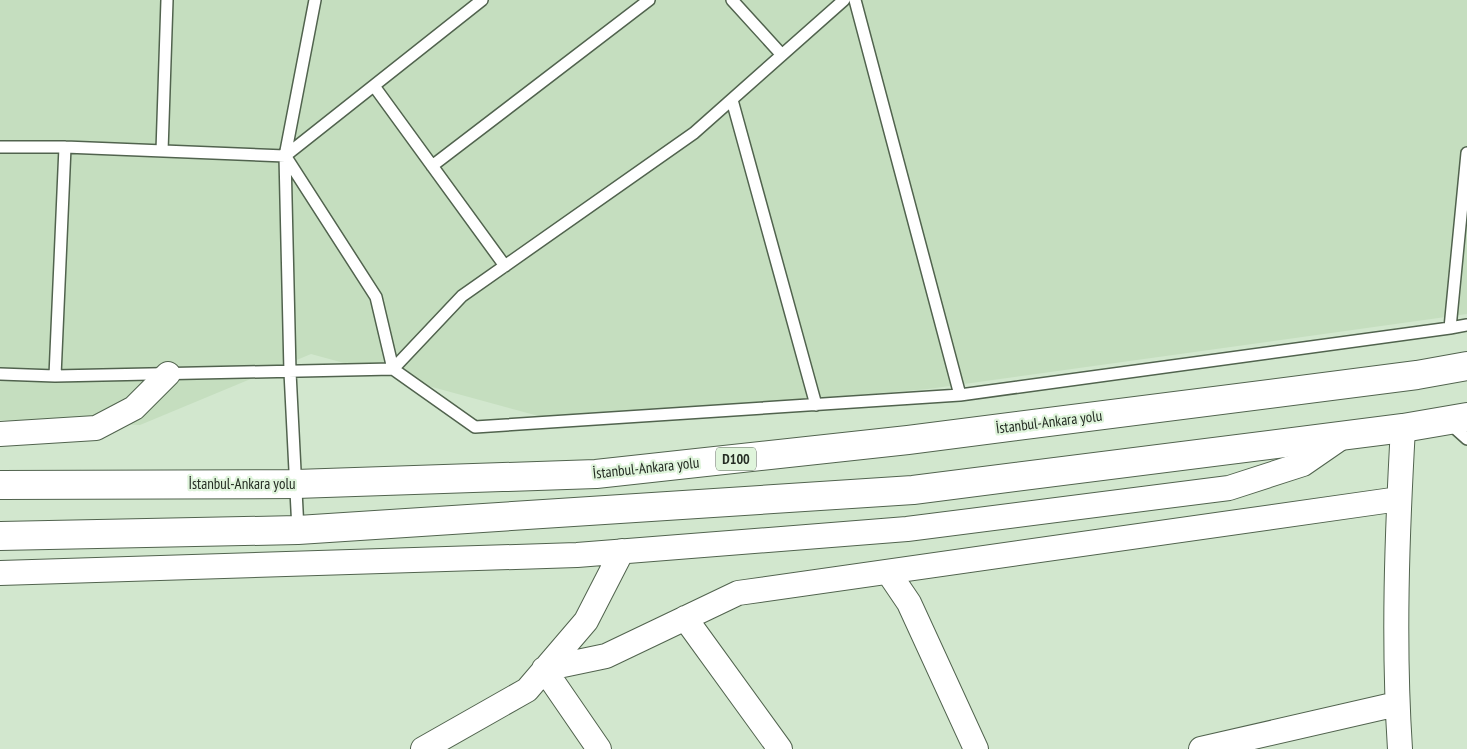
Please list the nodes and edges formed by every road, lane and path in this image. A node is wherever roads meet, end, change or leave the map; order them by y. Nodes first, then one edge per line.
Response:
1 (167, 0) edge
2 (315, 0) edge
3 (482, 0) edge
4 (649, 0) edge
5 (732, 0) edge
6 (844, 0) edge
7 (855, 0) edge
8 (782, 55) junction
9 (374, 86) junction
10 (732, 100) junction
11 (0, 147) edge
12 (66, 147) junction
13 (162, 151) junction
14 (1467, 153) edge
15 (285, 156) junction
16 (432, 166) junction
17 (505, 266) junction
18 (1467, 325) edge
19 (1450, 328) junction
20 (1467, 366) edge
21 (393, 369) junction
22 (290, 372) junction
23 (0, 374) edge
24 (168, 374) junction
25 (55, 376) junction
26 (960, 396) junction
27 (816, 405) junction
28 (1457, 419) edge
29 (1403, 428) junction
30 (0, 434) edge
31 (1345, 434) junction
32 (1467, 439) edge
33 (296, 484) junction
34 (0, 485) edge
35 (1399, 499) junction
36 (298, 530) junction
37 (0, 536) edge
38 (622, 551) junction
39 (888, 572) junction
40 (0, 573) edge
41 (685, 618) junction
42 (544, 669) junction
43 (1397, 704) junction
44 (436, 746) edge
45 (599, 749) edge
46 (780, 749) edge
47 (976, 749) edge
48 (1201, 749) edge
49 (1400, 749) edge

1 - 13 lane
2 - 15 lane
3 - 9 lane
4 - 16 lane
5 - 8 lane
6 - 8 lane
7 - 26 lane
8 - 10 lane
9 - 15 lane
9 - 16 lane
10 - 17 lane
10 - 27 lane
11 - 12 lane
12 - 13 lane
12 - 25 lane
13 - 15 lane
14 - 19 lane
15 - 21 lane
15 - 22 lane
16 - 17 lane
17 - 21 lane
18 - 19 lane
19 - 26 lane
20 - 33 highway, İstanbul-Ankara yolu / D100
21 - 22 lane
21 - 27 lane
22 - 24 lane
22 - 33 lane
23 - 25 lane
24 - 25 lane
24 - 30 street
26 - 27 lane
28 - 29 highway
28 - 32 lane
29 - 31 highway
29 - 35 street
31 - 36 highway
31 - 38 street
33 - 34 highway, İstanbul-Ankara yolu / D100
33 - 36 lane
35 - 39 street
35 - 43 street
36 - 37 highway
38 - 40 street
38 - 42 street
39 - 41 street
39 - 47 street
41 - 42 street
41 - 46 street
42 - 44 street
42 - 45 street
43 - 48 street
43 - 49 street

